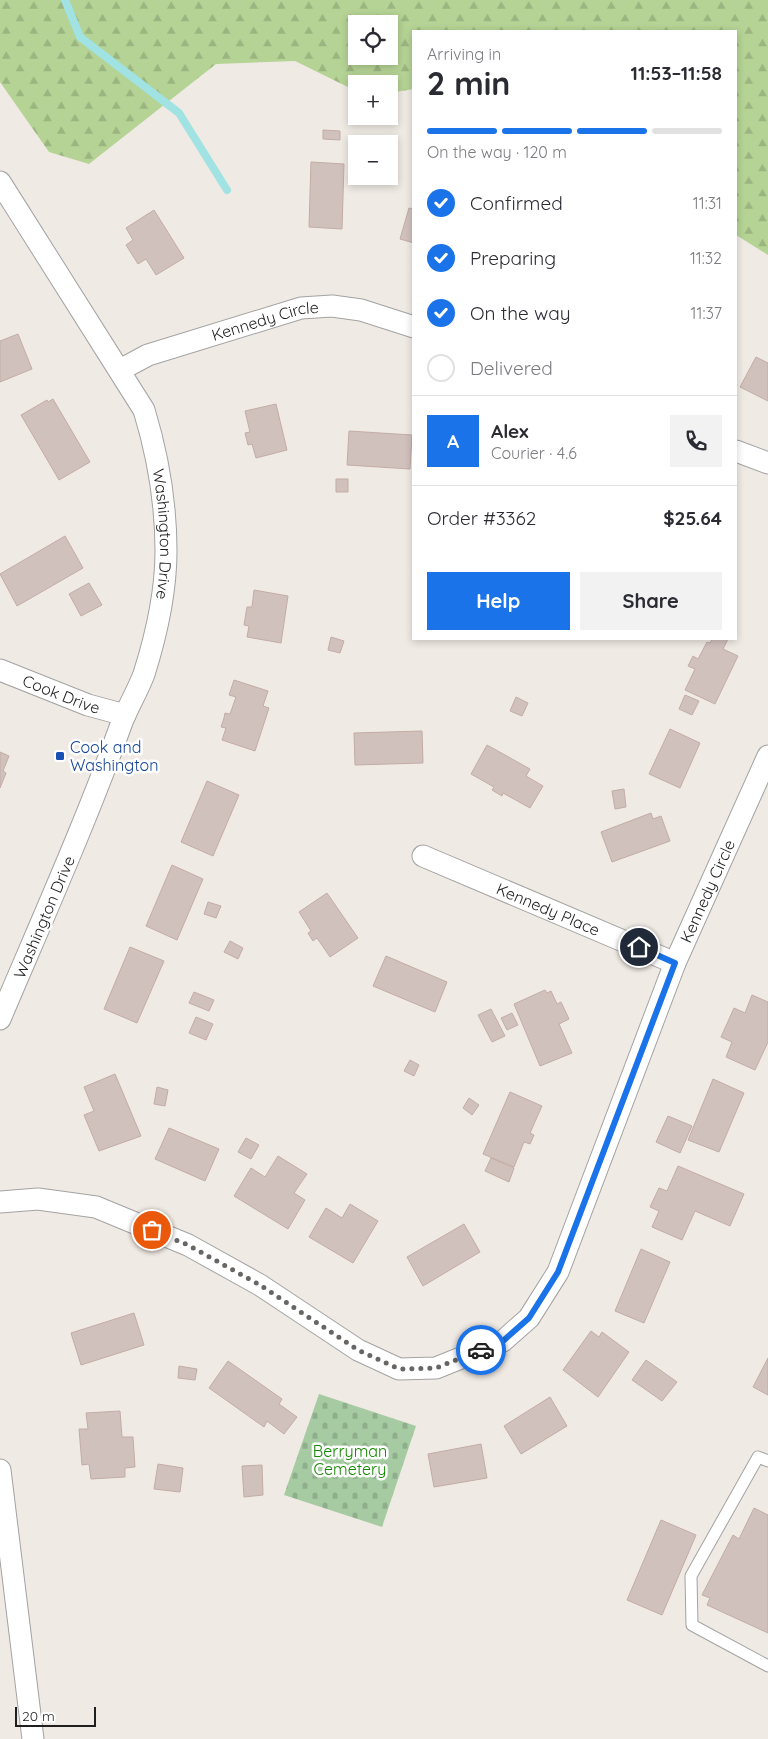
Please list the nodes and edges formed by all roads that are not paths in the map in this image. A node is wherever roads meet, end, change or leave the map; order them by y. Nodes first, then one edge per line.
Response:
1 (0, 182) edge
2 (412, 326) edge
3 (120, 370) junction
4 (737, 451) edge
5 (768, 463) edge
6 (0, 670) edge
7 (125, 715) junction
8 (768, 756) edge
9 (423, 856) dead end
10 (675, 963) junction
11 (0, 1019) edge
12 (0, 1202) edge
13 (768, 1461) edge
14 (0, 1470) edge
15 (768, 1666) edge
16 (33, 1739) edge

1 - 3 street, Washington Drive
2 - 3 street, Kennedy Circle
3 - 7 street, Washington Drive
4 - 5 street
6 - 7 street, Cook Drive
7 - 11 street, Washington Drive
8 - 10 street, Kennedy Circle
9 - 10 street, Kennedy Place
10 - 12 street, Kennedy Circle
13 - 15 lane
14 - 16 street

